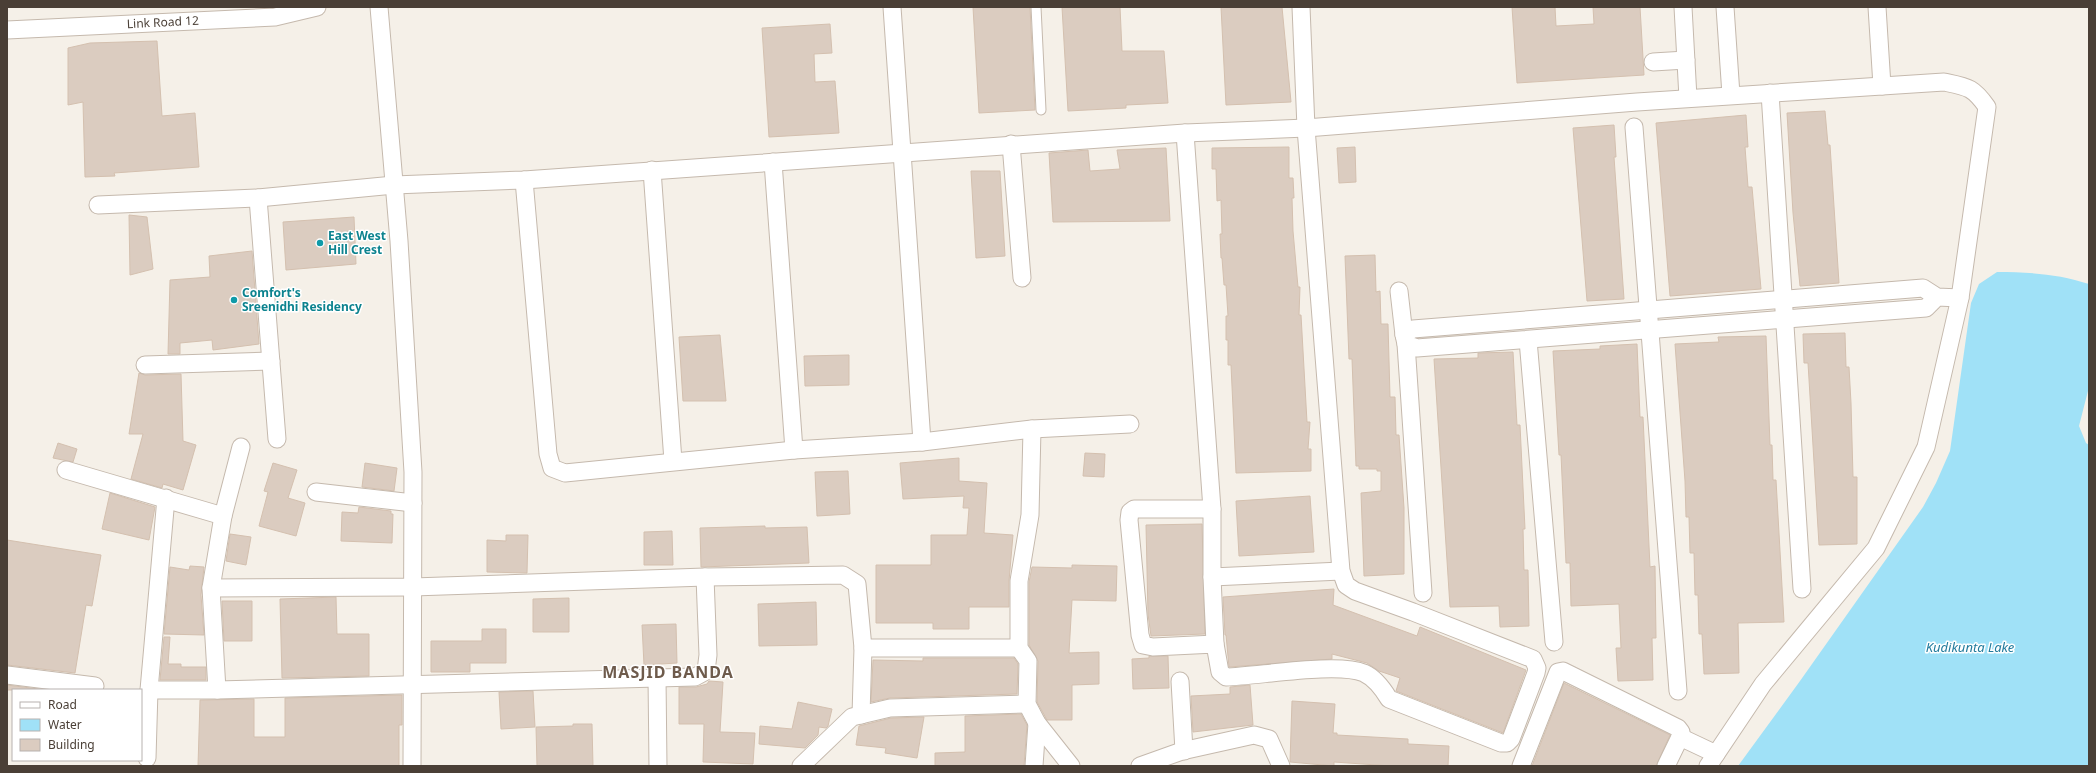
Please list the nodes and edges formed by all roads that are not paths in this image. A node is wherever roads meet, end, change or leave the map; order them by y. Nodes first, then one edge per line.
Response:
1 (317, 7) edge
2 (379, 7) edge
3 (892, 7) edge
4 (1036, 7) edge
5 (1301, 7) edge
6 (1683, 7) edge
7 (1725, 7) edge
8 (1877, 7) edge
9 (7, 30) edge
10 (1686, 60) junction
11 (1653, 62) dead end
12 (1882, 86) junction
13 (1770, 93) junction
14 (1731, 96) junction
15 (1688, 98) junction
16 (1041, 110) dead end
17 (1634, 127) dead end
18 (1306, 128) junction
19 (1186, 133) junction
20 (1011, 144) junction
21 (904, 151) junction
22 (773, 162) junction
23 (652, 170) junction
24 (524, 180) junction
25 (394, 185) junction
26 (258, 198) junction
27 (98, 205) dead end
28 (1022, 278) dead end
29 (1399, 291) dead end
30 (1937, 297) junction
31 (1960, 298) junction
32 (1784, 300) junction
33 (1648, 311) junction
34 (1785, 319) junction
35 (1649, 328) junction
36 (1405, 340) junction
37 (1528, 340) junction
38 (271, 361) junction
39 (145, 365) dead end
40 (1130, 424) dead end
41 (1032, 429) junction
42 (277, 440) dead end
43 (922, 442) junction
44 (241, 447) dead end
45 (794, 450) junction
46 (673, 461) junction
47 (66, 470) dead end
48 (316, 492) dead end
49 (166, 498) junction
50 (413, 503) junction
51 (1212, 509) junction
52 (223, 516) junction
53 (1341, 571) junction
54 (705, 577) junction
55 (1212, 577) junction
56 (413, 587) junction
57 (211, 588) junction
58 (1802, 589) dead end
59 (1423, 593) dead end
60 (1554, 642) dead end
61 (1216, 644) junction
62 (863, 648) junction
63 (1019, 648) junction
64 (7, 675) edge
65 (656, 677) junction
66 (1180, 680) dead end
67 (413, 684) junction
68 (95, 686) dead end
69 (149, 690) junction
70 (217, 690) junction
71 (1678, 691) dead end
72 (1027, 704) junction
73 (861, 715) junction
74 (1036, 723) junction
75 (1680, 737) junction
76 (1184, 751) junction
77 (147, 758) dead end
78 (1712, 760) edge
79 (412, 766) edge
80 (658, 766) edge
81 (801, 766) edge
82 (1034, 766) edge
83 (1071, 766) edge
84 (1140, 766) edge
85 (1282, 766) edge
86 (1520, 766) edge
87 (1666, 766) edge

1 - 9 street, Link Road 12
2 - 25 street
3 - 21 street
4 - 16 lane
5 - 18 street
6 - 10 street
7 - 14 street
8 - 12 street
10 - 11 street
10 - 15 street
12 - 13 street
12 - 31 street
13 - 14 street
13 - 32 street
14 - 15 street
15 - 18 street
17 - 33 street
18 - 19 street
18 - 53 street
19 - 20 street
19 - 51 street
20 - 21 street
20 - 28 street
21 - 22 street
21 - 43 street
22 - 23 street
22 - 45 street
23 - 24 street
23 - 46 street
24 - 25 street
24 - 46 street
25 - 26 street
25 - 50 street
26 - 27 street
26 - 38 street
29 - 36 street
30 - 31 street
30 - 32 street
30 - 34 street
31 - 78 street
32 - 33 street
32 - 34 street
33 - 35 street
33 - 36 street
34 - 35 street
34 - 58 street
35 - 37 street
35 - 71 street
36 - 37 street
36 - 59 street
37 - 60 street
38 - 39 street
38 - 42 street
40 - 41 street
41 - 43 street
41 - 63 street
43 - 45 street
44 - 52 street
45 - 46 street
47 - 49 street
48 - 50 street
49 - 52 street
49 - 69 street
50 - 56 street
51 - 55 street
51 - 61 street
52 - 57 street
53 - 55 street
53 - 61 street
54 - 56 street
54 - 62 street
54 - 65 street
55 - 61 street
56 - 57 street
56 - 67 street
57 - 70 street
62 - 63 street
62 - 73 street
63 - 72 street
64 - 68 street
65 - 67 street
65 - 80 street
66 - 76 street
67 - 70 street
67 - 79 street
69 - 70 street
69 - 77 street
72 - 73 street
72 - 74 street
73 - 81 street
74 - 82 street
74 - 83 street
75 - 78 street
75 - 86 street
75 - 87 street
76 - 84 street
76 - 85 street

